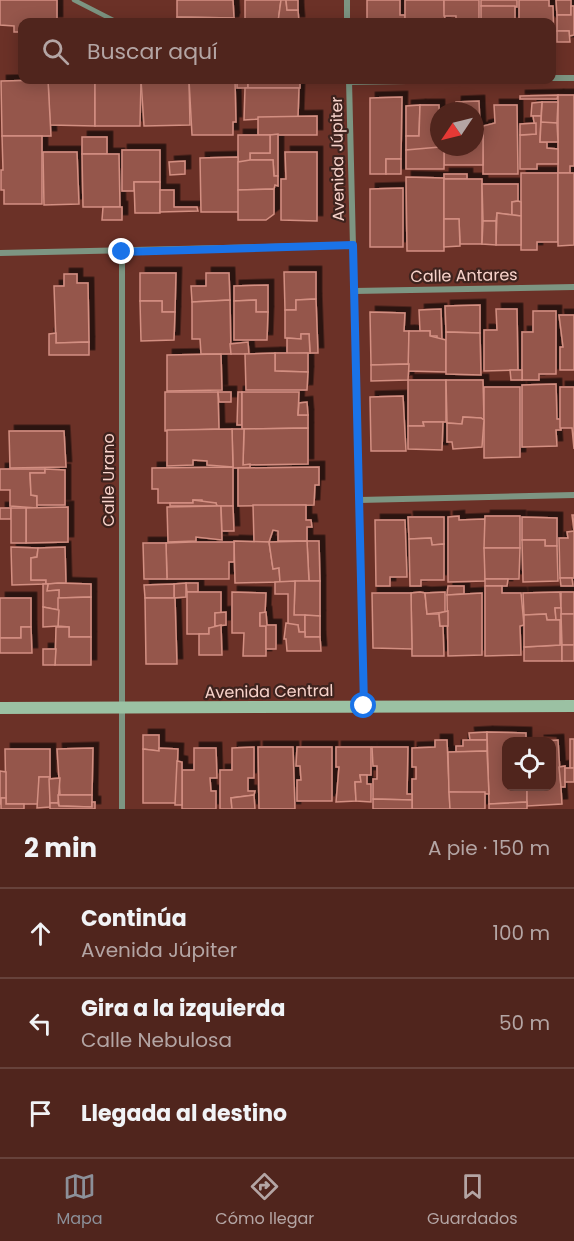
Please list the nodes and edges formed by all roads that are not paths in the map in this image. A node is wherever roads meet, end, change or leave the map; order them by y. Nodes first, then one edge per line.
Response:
1 (74, 0) edge
2 (347, 0) edge
3 (109, 18) edge
4 (347, 18) edge
5 (556, 78) edge
6 (574, 78) edge
7 (349, 84) edge
8 (353, 245) junction
9 (122, 252) junction
10 (0, 253) edge
11 (574, 287) edge
12 (354, 291) junction
13 (574, 495) edge
14 (359, 500) junction
15 (364, 706) junction
16 (574, 706) edge
17 (0, 708) edge
18 (121, 709) junction
19 (122, 809) edge

1 - 3 lane
2 - 4 street
5 - 6 street
7 - 8 street, Avenida Júpiter
8 - 9 street
8 - 12 street, Avenida Júpiter
9 - 10 street
9 - 18 street, Calle Urano
11 - 12 street, Calle Antares
12 - 14 street, Avenida Júpiter
13 - 14 street
14 - 15 street, Avenida Júpiter
15 - 16 street, Avenida Central
15 - 18 street, Avenida Central
17 - 18 street, Avenida Central
18 - 19 street, Calle Urano

